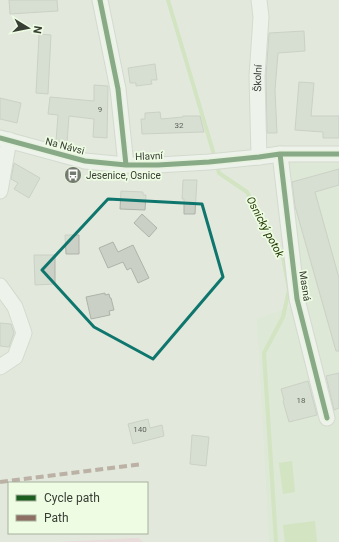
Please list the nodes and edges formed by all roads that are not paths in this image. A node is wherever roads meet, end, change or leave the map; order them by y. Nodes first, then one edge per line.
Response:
1 (100, 0) edge
2 (259, 0) edge
3 (5, 139) edge
4 (280, 154) junction
5 (339, 154) edge
6 (258, 157) junction
7 (126, 165) junction
8 (0, 191) edge
9 (0, 286) edge
10 (0, 367) edge
11 (327, 418) dead end

1 - 7 street, Hlavní
2 - 6 street, Školní
3 - 7 street, Na Návsi
3 - 8 street
4 - 5 street, Hlavní
4 - 6 street, Hlavní
4 - 11 street, Masná
6 - 7 street, Hlavní
9 - 10 street

